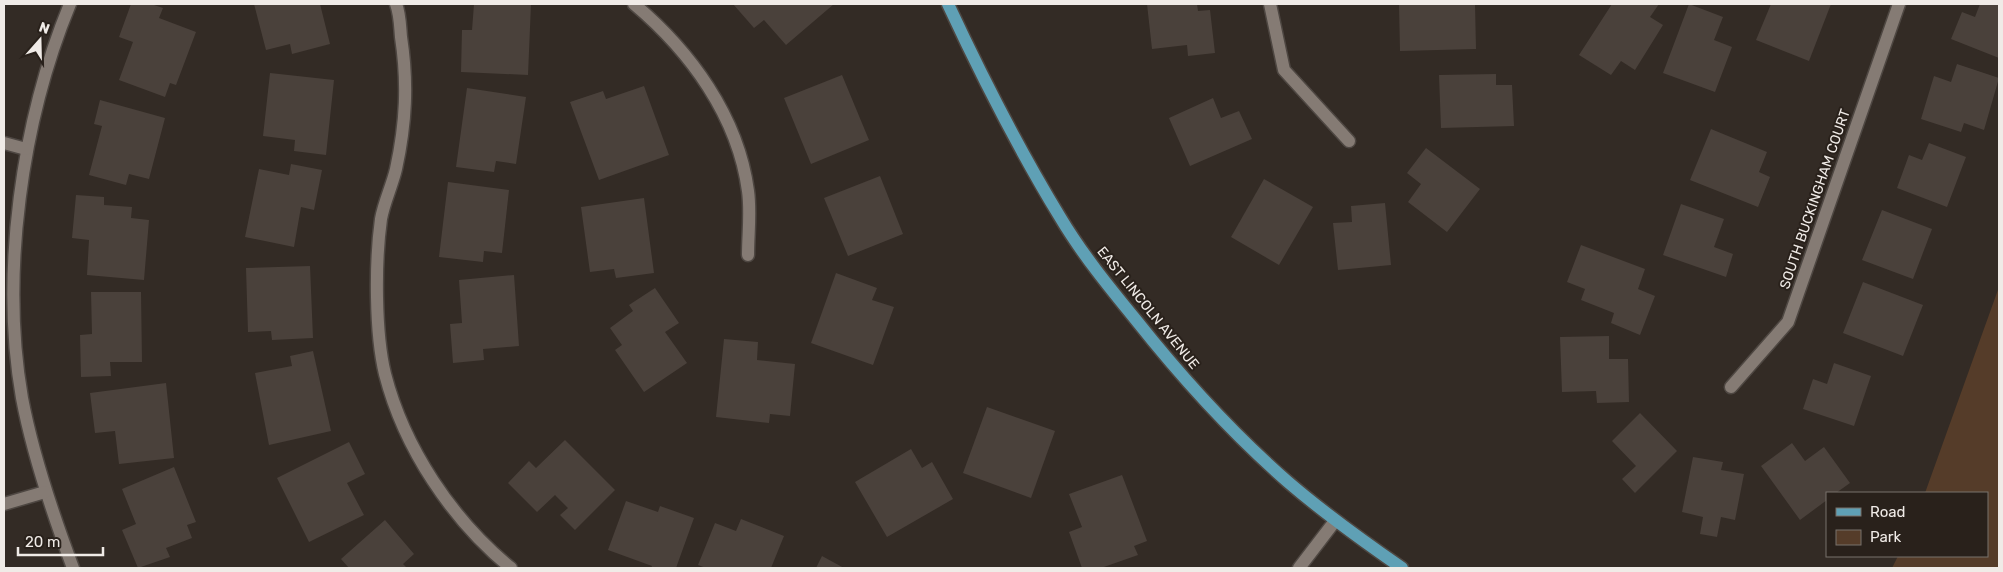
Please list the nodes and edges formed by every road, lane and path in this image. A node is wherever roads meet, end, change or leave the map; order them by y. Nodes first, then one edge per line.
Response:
1 (70, 4) edge
2 (396, 4) edge
3 (634, 4) edge
4 (948, 4) edge
5 (1270, 4) edge
6 (1899, 4) edge
7 (1349, 140) dead end
8 (4, 143) edge
9 (26, 149) junction
10 (748, 255) dead end
11 (1731, 387) dead end
12 (45, 492) junction
13 (4, 504) edge
14 (1335, 521) junction
15 (72, 568) edge
16 (511, 568) edge
17 (1299, 568) edge
18 (1402, 568) edge

1 - 9 street
2 - 16 street
3 - 10 street
4 - 14 main road, EAST LINCOLN AVENUE
5 - 7 street
6 - 11 street, SOUTH BUCKINGHAM COURT
8 - 9 street
9 - 12 street
12 - 13 street
12 - 15 street
14 - 17 street
14 - 18 main road, EAST LINCOLN AVENUE

